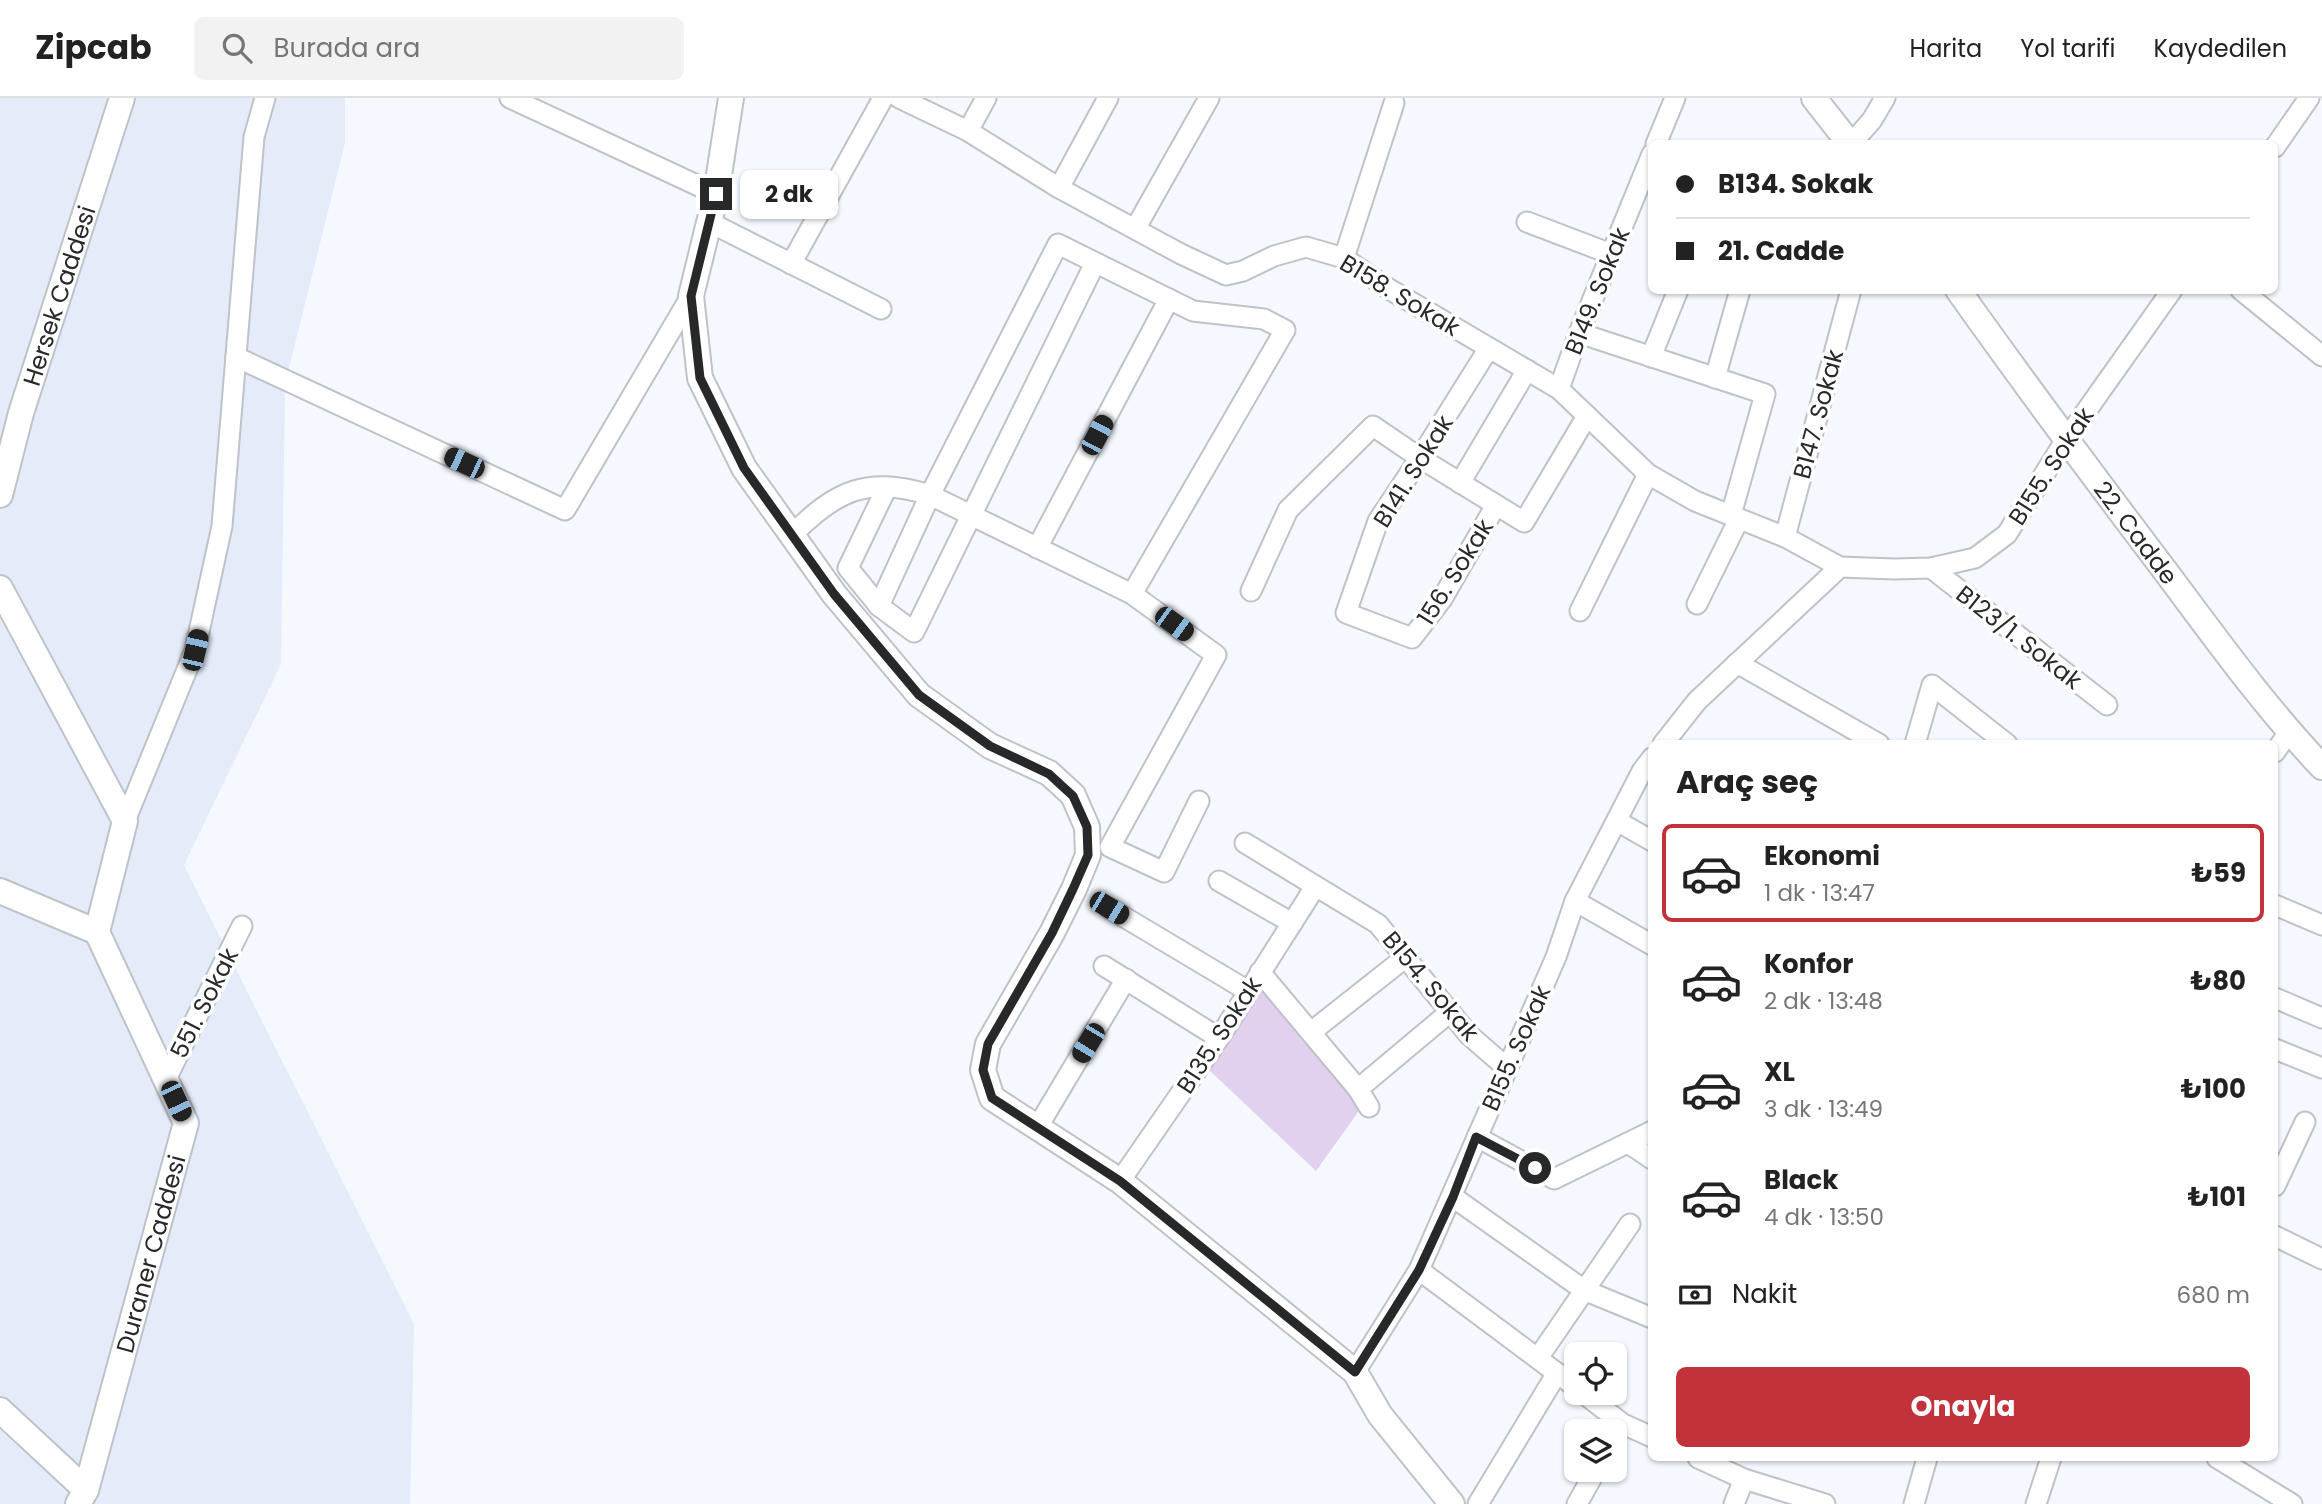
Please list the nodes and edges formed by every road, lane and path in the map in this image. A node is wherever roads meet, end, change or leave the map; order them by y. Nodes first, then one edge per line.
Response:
1 (122, 98) edge
2 (265, 98) edge
3 (510, 98) edge
4 (731, 98) edge
5 (883, 98) edge
6 (899, 98) edge
7 (986, 98) edge
8 (1108, 98) edge
9 (1209, 98) edge
10 (1675, 98) edge
11 (1814, 98) edge
12 (1885, 98) edge
13 (2309, 98) edge
14 (1394, 103) dead end
15 (968, 131) junction
16 (1658, 140) edge
17 (1847, 140) edge
18 (1854, 140) edge
19 (2278, 143) edge
20 (1648, 164) edge
21 (1059, 188) junction
22 (716, 194) junction
23 (709, 222) junction
24 (1527, 222) dead end
25 (1135, 229) junction
26 (1611, 254) junction
27 (1344, 258) junction
28 (1095, 263) junction
29 (791, 264) junction
30 (1676, 294) edge
31 (1739, 294) edge
32 (1850, 294) edge
33 (2169, 294) edge
34 (2246, 294) edge
35 (691, 296) junction
36 (1169, 299) junction
37 (1976, 303) edge
38 (881, 309) dead end
39 (1579, 333) junction
40 (1489, 348) junction
41 (2322, 356) edge
42 (1651, 357) junction
43 (236, 358) junction
44 (1527, 370) junction
45 (1715, 378) junction
46 (1559, 389) junction
47 (11, 410) edge
48 (1587, 416) junction
49 (2065, 441) junction
50 (1420, 458) junction
51 (1648, 474) junction
52 (1461, 483) junction
53 (887, 487) junction
54 (0, 495) edge
55 (930, 495) junction
56 (1496, 505) junction
57 (972, 516) junction
58 (1735, 517) junction
59 (792, 535) junction
60 (1785, 537) junction
61 (1037, 548) junction
62 (1840, 567) junction
63 (1931, 568) junction
64 (0, 587) edge
65 (1251, 591) dead end
66 (1132, 594) junction
67 (1697, 604) dead end
68 (879, 606) junction
69 (1580, 611) dead end
70 (1412, 638) joint
71 (1737, 663) junction
72 (2107, 705) dead end
73 (2289, 732) junction
74 (1666, 740) edge
75 (1872, 740) edge
76 (1916, 740) edge
77 (2002, 740) edge
78 (2278, 748) edge
79 (1648, 763) edge
80 (2322, 767) edge
81 (1199, 802) dead end
82 (125, 821) junction
83 (1617, 821) junction
84 (1648, 839) edge
85 (1245, 843) dead end
86 (1219, 881) dead end
87 (1315, 887) junction
88 (0, 891) edge
89 (1575, 901) junction
90 (2278, 906) edge
91 (1109, 908) dead end
92 (1292, 923) junction
93 (2322, 925) edge
94 (242, 926) dead end
95 (97, 932) junction
96 (1648, 943) edge
97 (1406, 957) junction
98 (1104, 966) dead end
99 (1260, 972) junction
100 (1126, 979) junction
101 (1248, 991) junction
102 (2278, 999) edge
103 (1450, 1012) junction
104 (2322, 1018) edge
105 (1311, 1032) junction
106 (1219, 1038) junction
107 (2278, 1050) edge
108 (1507, 1068) junction
109 (2322, 1068) edge
110 (166, 1079) junction
111 (1358, 1089) junction
112 (1369, 1107) dead end
113 (2305, 1122) dead end
114 (1037, 1128) junction
115 (1648, 1133) edge
116 (1476, 1137) junction
117 (1628, 1143) junction
118 (1648, 1156) edge
119 (2278, 1180) edge
120 (1120, 1181) junction
121 (1453, 1197) junction
122 (1630, 1224) dead end
123 (2278, 1237) edge
124 (2322, 1259) edge
125 (1419, 1270) junction
126 (1584, 1290) junction
127 (1648, 1316) edge
128 (1538, 1358) junction
129 (1355, 1372) junction
130 (1557, 1373) junction
131 (1564, 1378) edge
132 (1594, 1405) edge
133 (0, 1410) edge
134 (1608, 1419) edge
135 (1627, 1432) edge
136 (1648, 1436) edge
137 (1705, 1461) edge
138 (1926, 1461) edge
139 (2050, 1461) edge
140 (2222, 1461) edge
141 (1745, 1479) junction
142 (1589, 1482) edge
143 (82, 1497) edge
144 (1452, 1504) edge
145 (1478, 1504) edge
146 (1577, 1504) edge
147 (1734, 1504) edge
148 (1825, 1504) edge
149 (1914, 1504) edge
150 (2036, 1504) edge
151 (2292, 1504) edge

1 - 47 main road, Hersek Caddesi
2 - 43 street
3 - 22 street
4 - 22 main road
5 - 29 street
6 - 15 street, B158. Sokak
7 - 15 street
8 - 21 street
9 - 25 street
10 - 16 street
11 - 17 main road
12 - 18 street
13 - 19 street
14 - 27 street
15 - 21 street, B158. Sokak
20 - 26 street, B149. Sokak
21 - 25 street, B158. Sokak
22 - 23 main road
23 - 29 street
23 - 35 main road
24 - 26 street
25 - 27 street, B158. Sokak
26 - 39 street, B149. Sokak
27 - 40 street, B158. Sokak
28 - 36 street
28 - 55 street
28 - 57 street
29 - 38 street
30 - 42 street
31 - 45 street
32 - 60 street, B147. Sokak
33 - 49 street, B155. Sokak
34 - 41 street
35 - 43 street
35 - 59 main road
36 - 61 street
36 - 66 street
37 - 49 main road, 22. Cadde
39 - 42 street
39 - 46 street, B149. Sokak
40 - 44 street, B158. Sokak
40 - 50 street, B141. Sokak
42 - 45 street
43 - 82 street
44 - 46 street, B158. Sokak
44 - 52 street
45 - 58 street
46 - 48 street, B158. Sokak
47 - 54 main road, Hersek Caddesi
48 - 51 street, B158. Sokak
48 - 56 street, 156. Sokak
49 - 63 street, B155. Sokak
49 - 73 main road, 22. Cadde
50 - 52 street, 156. Sokak
50 - 65 street, 156. Sokak
50 - 70 street, B141. Sokak
51 - 58 street, B158. Sokak
51 - 69 street
52 - 56 street, 156. Sokak
53 - 55 street
53 - 59 street
53 - 68 street
55 - 57 street
55 - 68 street
56 - 70 street, 156. Sokak
57 - 61 street
57 - 68 street
58 - 60 street, B158. Sokak
58 - 67 street
59 - 114 main road
60 - 62 street, B158. Sokak
61 - 66 street
62 - 63 street, B155. Sokak
62 - 71 street
63 - 72 street, B123/1. Sokak
64 - 82 main road
66 - 81 street
71 - 74 street
71 - 75 street
73 - 78 street
73 - 80 main road, 22. Cadde
76 - 77 street
79 - 83 street, B155. Sokak
82 - 95 main road
83 - 84 street
83 - 89 street, B155. Sokak
85 - 87 street, B154. Sokak
86 - 92 street
87 - 92 street, B135. Sokak
87 - 97 street, B154. Sokak
88 - 95 main road
89 - 96 street
89 - 108 street, B155. Sokak
90 - 93 street
91 - 101 street
92 - 99 street, B135. Sokak
94 - 110 street, 551. Sokak
95 - 110 main road, Duraner Caddesi
97 - 103 street, B154. Sokak
97 - 105 street
98 - 100 street
99 - 101 street, B135. Sokak
99 - 105 street
100 - 106 street
100 - 114 street
101 - 106 street, B135. Sokak
102 - 104 street
103 - 108 street, B154. Sokak
103 - 111 street
105 - 111 street
106 - 120 street, B135. Sokak
107 - 109 street
108 - 116 street, B155. Sokak
110 - 143 main road, Duraner Caddesi
111 - 112 street
113 - 119 street
114 - 120 main road
115 - 117 street
116 - 117 street
116 - 121 street, B155. Sokak
117 - 118 street
120 - 129 main road
121 - 125 street, B155. Sokak
121 - 126 street
122 - 126 street
123 - 124 street
125 - 128 street
125 - 129 street, B155. Sokak
126 - 127 street
126 - 128 street
128 - 130 street
129 - 144 main road
130 - 131 street
130 - 145 street
132 - 134 street
133 - 143 main road
135 - 136 street
137 - 141 street
138 - 149 street
139 - 150 street
140 - 151 street
141 - 147 street
141 - 148 street
142 - 146 street

